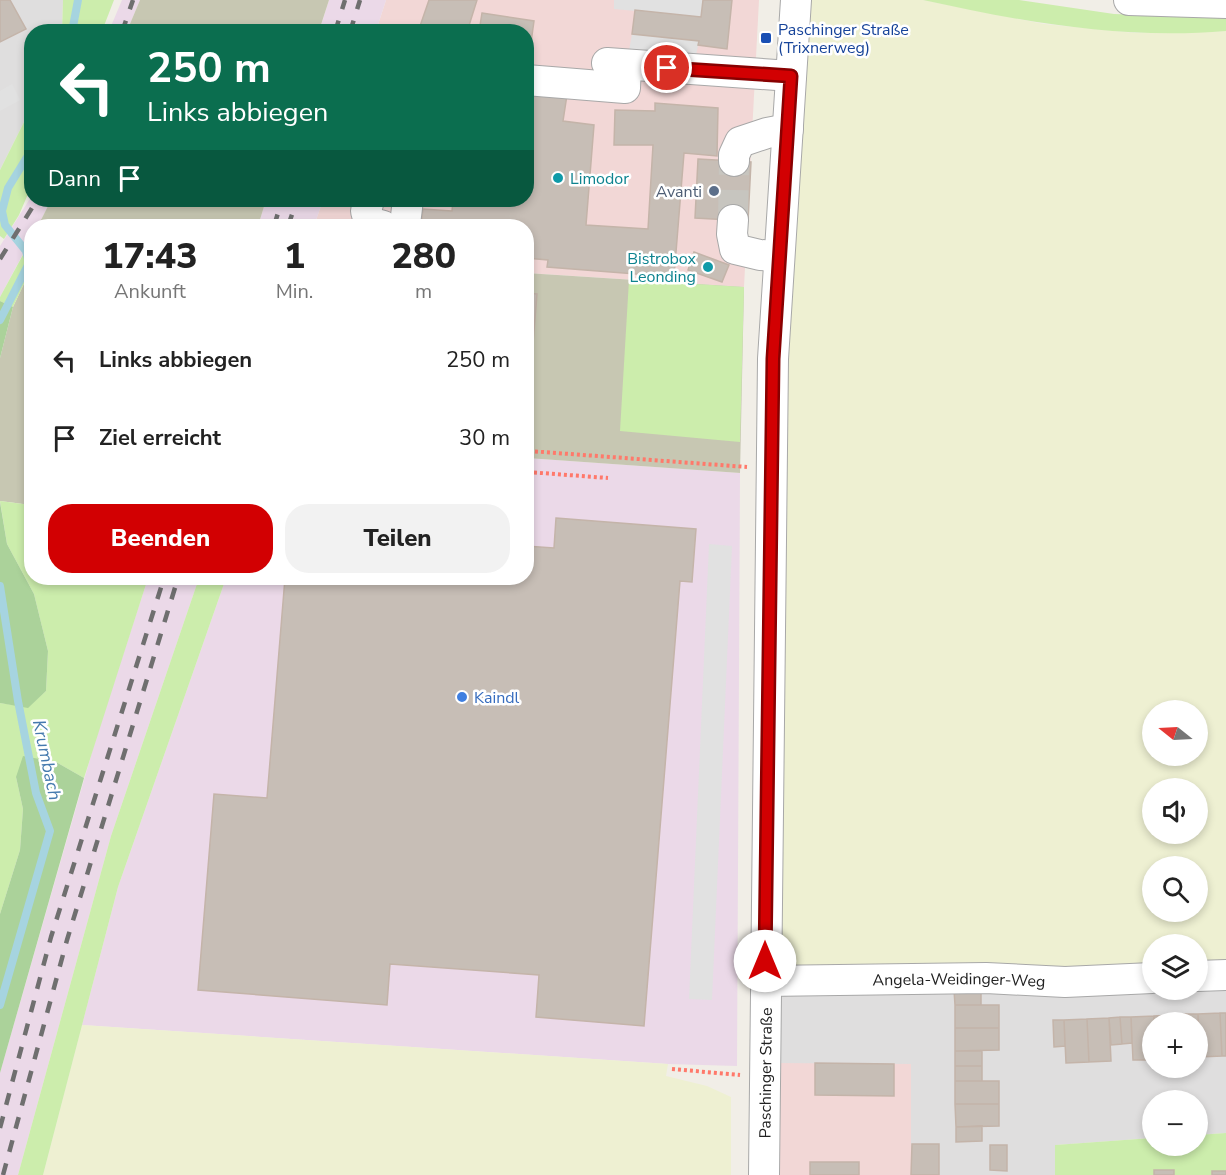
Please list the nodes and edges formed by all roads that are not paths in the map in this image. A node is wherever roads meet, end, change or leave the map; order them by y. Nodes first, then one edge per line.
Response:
1 (796, 0) edge
2 (1129, 0) edge
3 (1226, 3) edge
4 (791, 76) junction
5 (534, 81) edge
6 (788, 129) junction
7 (734, 161) tunnel mouth
8 (732, 220) tunnel mouth
9 (779, 256) junction
10 (1226, 975) edge
11 (1208, 976) edge
12 (1142, 978) edge
13 (765, 981) junction
14 (764, 1175) edge

1 - 4 street, Paschinger Straße
2 - 3 street
4 - 5 street
4 - 6 street, Paschinger Straße
6 - 7 street
6 - 9 street, Paschinger Straße
8 - 9 street
9 - 13 street, Paschinger Straße
10 - 11 street
12 - 13 street, Angela-Weidinger-Weg
13 - 14 street, Paschinger Straße

